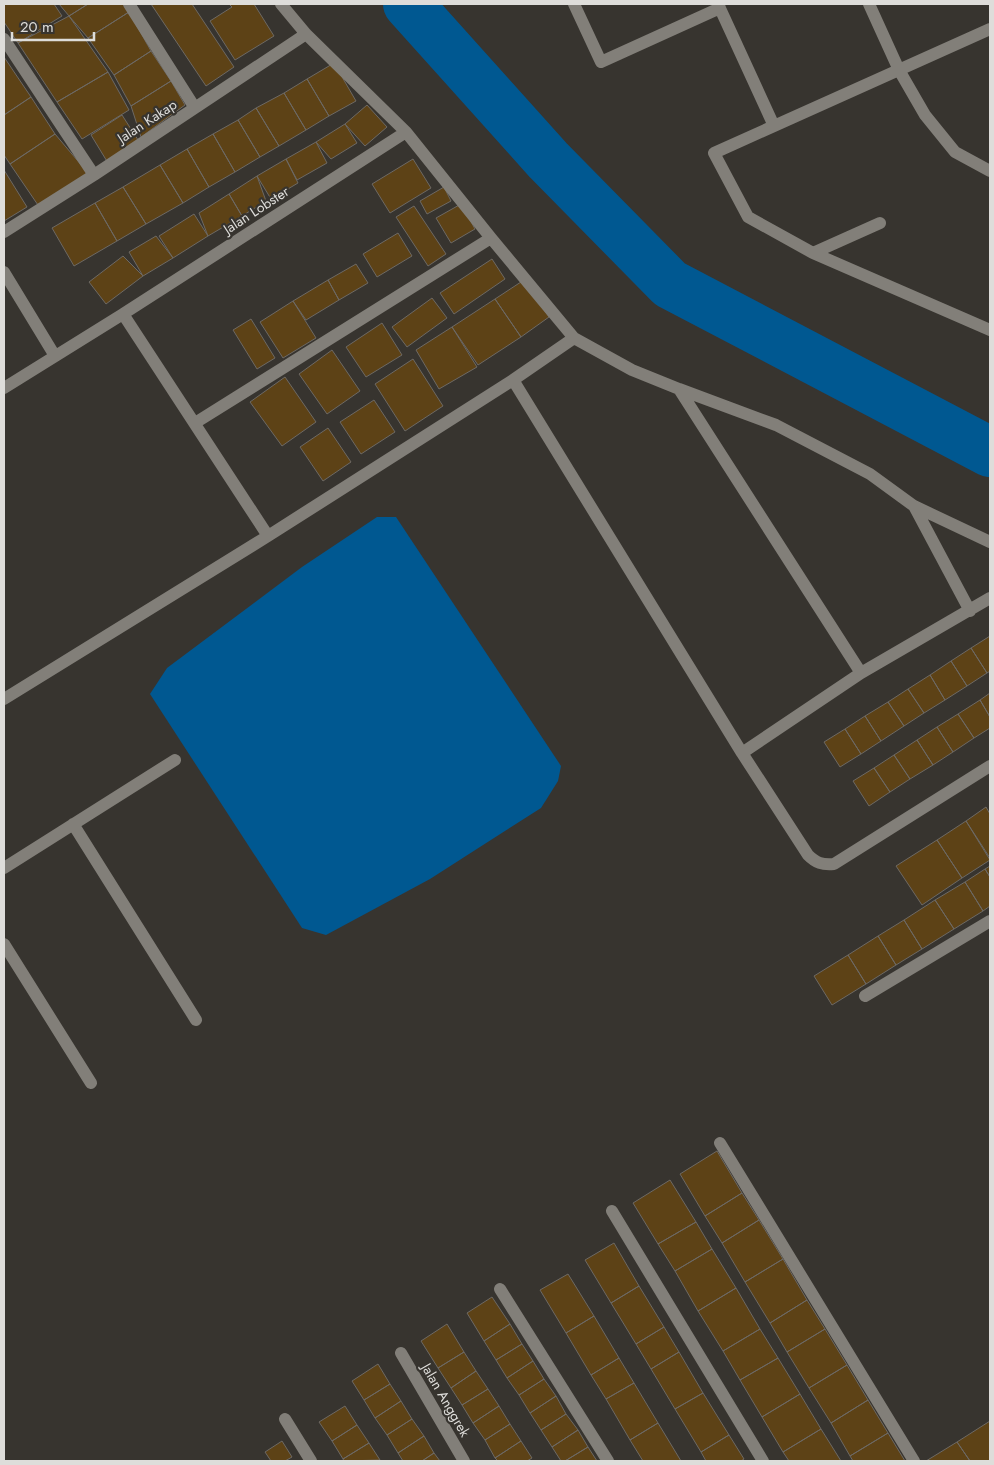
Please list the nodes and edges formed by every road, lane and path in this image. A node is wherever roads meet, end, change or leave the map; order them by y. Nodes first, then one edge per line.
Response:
1 (129, 4) edge
2 (281, 4) edge
3 (574, 4) edge
4 (869, 4) edge
5 (719, 6) edge
6 (990, 29) edge
7 (306, 34) junction
8 (4, 39) edge
9 (899, 70) junction
10 (195, 108) junction
11 (774, 126) junction
12 (406, 132) junction
13 (990, 171) edge
14 (94, 174) junction
15 (880, 223) dead end
16 (4, 232) edge
17 (491, 238) junction
18 (813, 253) junction
19 (4, 272) edge
20 (123, 314) junction
21 (990, 330) edge
22 (574, 338) junction
23 (55, 356) junction
24 (513, 380) junction
25 (4, 388) edge
26 (679, 389) junction
27 (195, 423) junction
28 (914, 506) junction
29 (268, 536) junction
30 (990, 542) edge
31 (990, 598) edge
32 (970, 611) junction
33 (861, 674) junction
34 (4, 699) edge
35 (742, 753) junction
36 (175, 760) dead end
37 (990, 766) edge
38 (72, 824) junction
39 (4, 868) edge
40 (990, 921) edge
41 (4, 944) edge
42 (865, 996) dead end
43 (196, 1020) dead end
44 (91, 1083) dead end
45 (720, 1143) dead end
46 (612, 1211) dead end
47 (500, 1289) dead end
48 (401, 1353) dead end
49 (285, 1419) dead end
50 (312, 1461) edge
51 (464, 1461) edge
52 (608, 1461) edge
53 (763, 1461) edge
54 (914, 1461) edge

1 - 10 street
2 - 7 street
3 - 5 street
4 - 9 street
5 - 11 street
6 - 9 street
7 - 10 street, Jalan Kakap
7 - 12 street
8 - 14 street
9 - 11 street
9 - 13 street
10 - 14 street, Jalan Kakap
11 - 18 street
12 - 17 street
12 - 20 street, Jalan Lobster
14 - 16 street, Jalan Kakap
15 - 18 street
17 - 22 street
17 - 27 street
18 - 21 street
19 - 23 street
20 - 23 street, Jalan Lobster
20 - 27 street
22 - 24 street
22 - 26 street
23 - 25 street, Jalan Lobster
24 - 29 street
24 - 35 street
26 - 28 street
26 - 33 street
27 - 29 street
28 - 30 street
28 - 32 street
29 - 34 street
31 - 32 street
32 - 33 street
33 - 35 street
35 - 37 street
36 - 38 street
38 - 39 street
38 - 43 street
40 - 42 street
41 - 44 street
45 - 54 street
46 - 53 street
47 - 52 street
48 - 51 street, Jalan Anggrek
49 - 50 street

